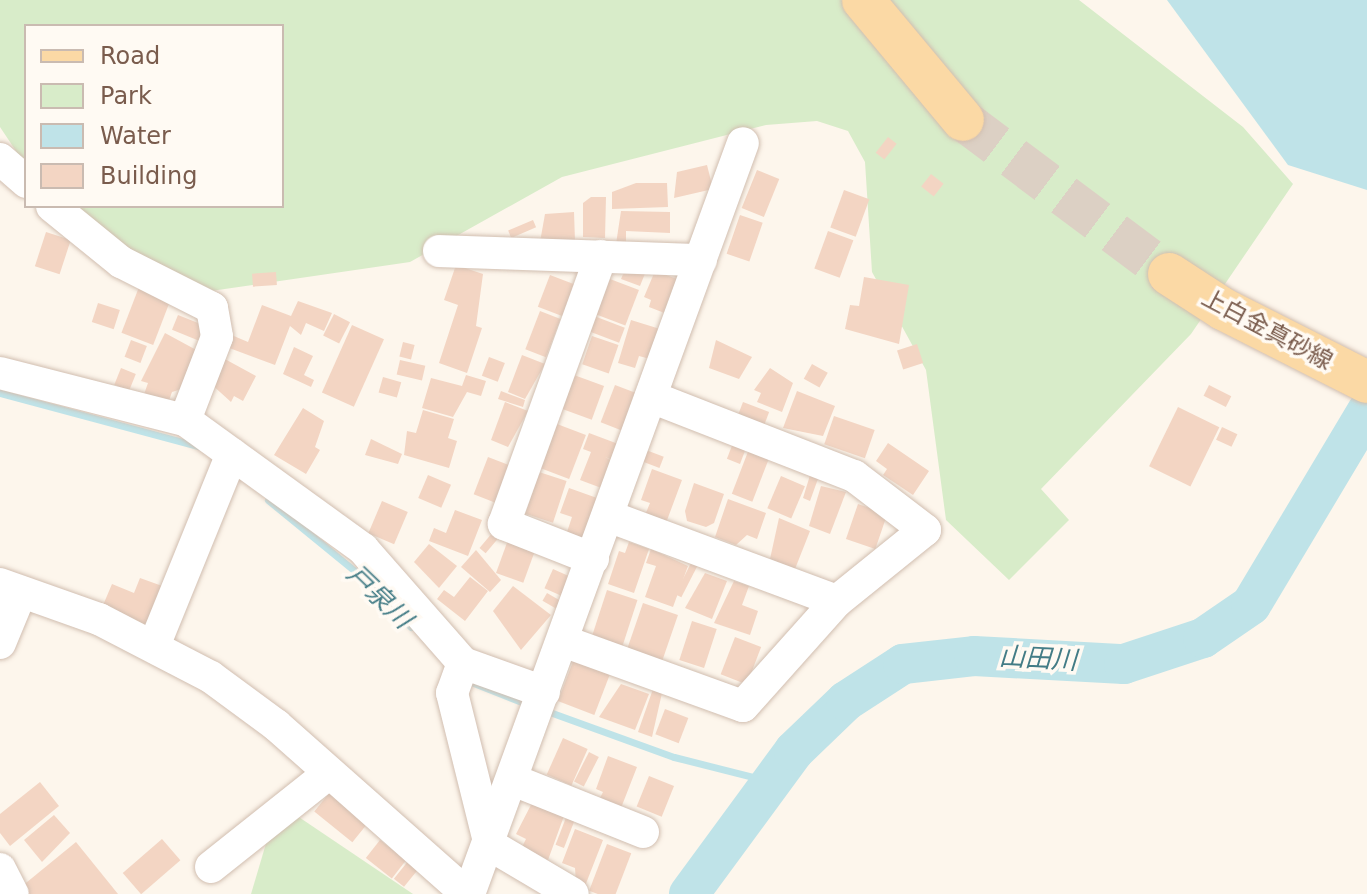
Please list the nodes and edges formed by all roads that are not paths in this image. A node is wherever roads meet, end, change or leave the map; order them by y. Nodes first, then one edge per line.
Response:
1 (863, 0) edge
2 (963, 120) tunnel mouth
3 (743, 143) dead end
4 (0, 159) edge
5 (24, 180) edge
6 (54, 208) edge
7 (439, 251) dead end
8 (601, 256) junction
9 (701, 260) junction
10 (1169, 274) tunnel mouth
11 (0, 373) edge
12 (1367, 382) edge
13 (651, 397) junction
14 (185, 420) junction
15 (232, 454) junction
16 (608, 516) junction
17 (593, 559) junction
18 (11, 588) edge
19 (837, 601) junction
20 (563, 641) junction
21 (0, 643) edge
22 (154, 646) junction
23 (459, 674) junction
24 (540, 706) junction
25 (329, 773) junction
26 (513, 780) junction
27 (643, 832) dead end
28 (490, 845) junction
29 (211, 867) dead end
30 (0, 869) edge
31 (13, 894) edge
32 (468, 894) edge
33 (573, 894) edge

1 - 2 main road
3 - 9 street
4 - 5 street
6 - 14 street
7 - 8 street
8 - 9 street
8 - 17 street
9 - 13 street
10 - 12 main road, 上白金真砂線
11 - 14 street
13 - 16 street
13 - 19 street
14 - 15 street
15 - 22 street
15 - 23 street
16 - 17 street
16 - 19 street
17 - 20 street
18 - 21 street
18 - 22 street
19 - 20 street
20 - 24 street
22 - 25 street
23 - 24 street
23 - 28 street
24 - 26 street
25 - 29 street
25 - 32 street
26 - 27 street
26 - 28 street
28 - 32 street
28 - 33 street
30 - 31 street

